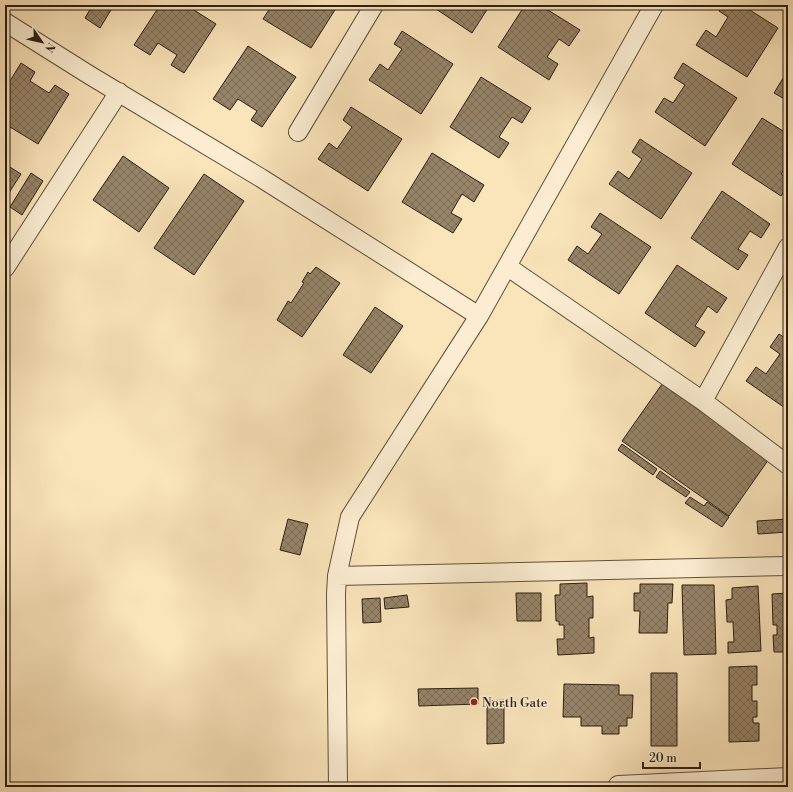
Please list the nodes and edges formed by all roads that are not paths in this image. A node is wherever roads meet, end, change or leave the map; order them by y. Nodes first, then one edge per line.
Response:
1 (374, 5) edge
2 (654, 5) edge
3 (5, 22) edge
4 (119, 92) junction
5 (298, 132) dead end
6 (788, 247) edge
7 (508, 266) junction
8 (5, 268) edge
9 (479, 316) junction
10 (703, 400) junction
11 (788, 465) edge
12 (788, 566) edge
13 (337, 576) junction
14 (788, 779) edge
15 (667, 786) edge
16 (338, 787) edge
17 (619, 787) edge

1 - 5 street
2 - 7 street
3 - 4 street
4 - 8 street
4 - 9 street
6 - 10 street
7 - 9 street
7 - 10 street
9 - 13 street
10 - 11 street
12 - 13 street
13 - 16 street
14 - 15 street
15 - 17 street

